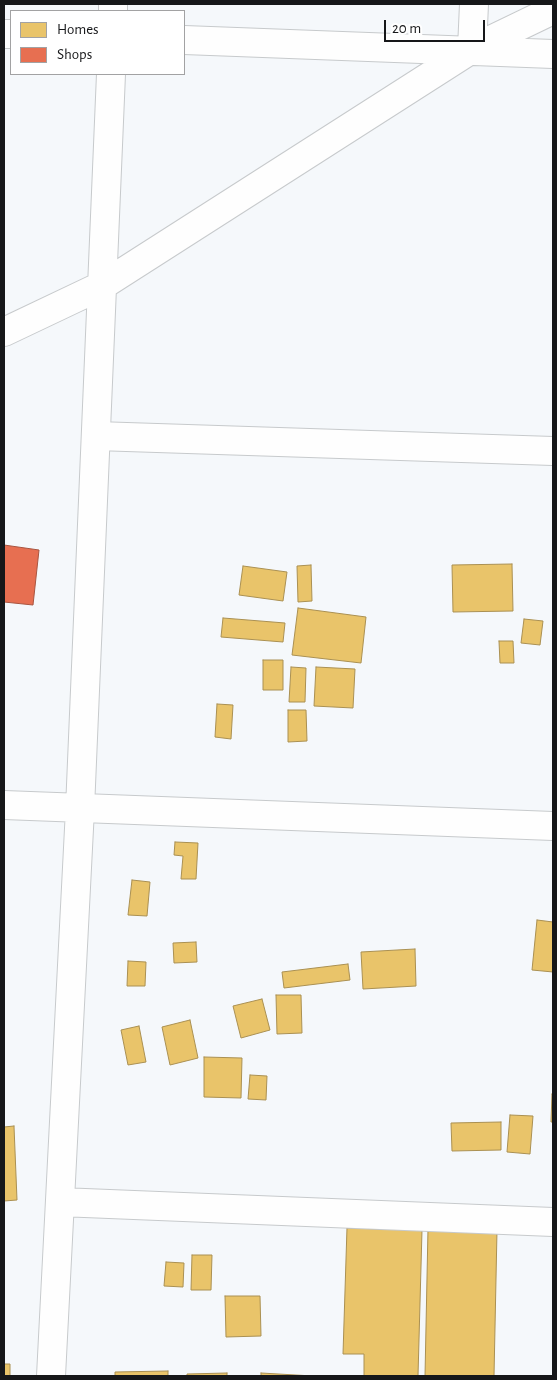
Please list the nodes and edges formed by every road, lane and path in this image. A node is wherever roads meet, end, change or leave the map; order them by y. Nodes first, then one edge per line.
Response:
1 (474, 4) edge
2 (553, 10) edge
3 (185, 40) edge
4 (472, 49) junction
5 (553, 54) edge
6 (111, 75) edge
7 (103, 285) junction
8 (4, 332) edge
9 (96, 436) junction
10 (553, 451) edge
11 (4, 805) edge
12 (80, 809) junction
13 (553, 826) edge
14 (60, 1202) junction
15 (553, 1222) edge
16 (51, 1376) edge

1 - 4 street
2 - 4 street
3 - 4 street
4 - 5 street
4 - 7 street
6 - 7 street
7 - 8 street
7 - 9 street
9 - 10 street
9 - 12 street
11 - 12 street
12 - 13 street
12 - 14 street
14 - 15 street
14 - 16 street

